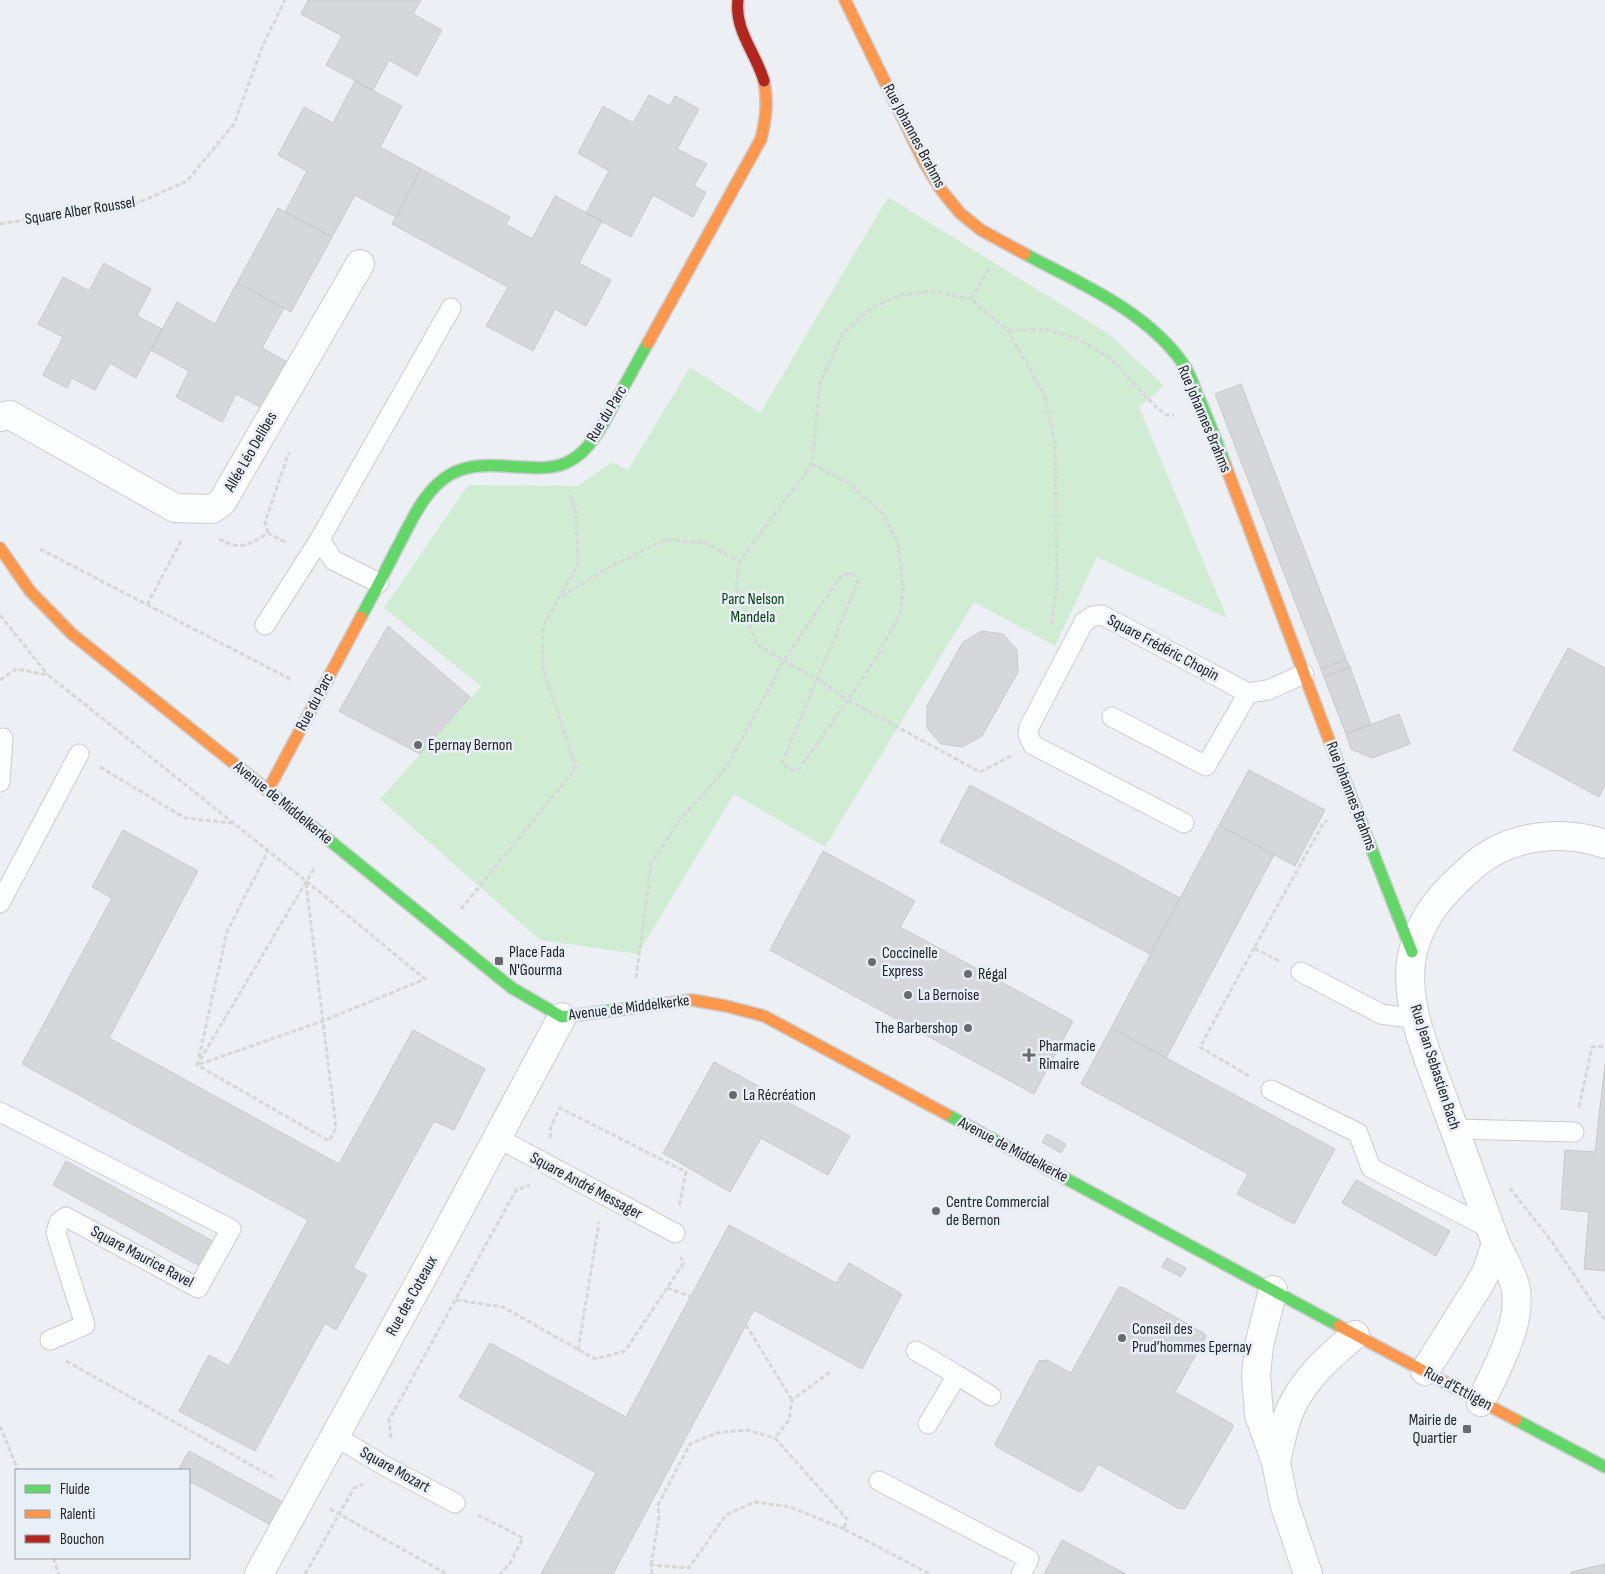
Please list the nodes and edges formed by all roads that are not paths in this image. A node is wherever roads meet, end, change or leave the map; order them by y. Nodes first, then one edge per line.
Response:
1 (738, 0) edge
2 (846, 0) edge
3 (360, 264) dead end
4 (451, 308) dead end
5 (0, 417) edge
6 (320, 538) junction
7 (0, 548) edge
8 (379, 582) junction
9 (265, 625) dead end
10 (1304, 674) junction
11 (1248, 693) junction
12 (1112, 717) dead end
13 (3, 738) dead end
14 (79, 754) road end
15 (0, 782) edge
16 (268, 790) junction
17 (1184, 823) dead end
18 (1605, 844) edge
19 (0, 903) edge
20 (1412, 952) junction
21 (1300, 972) road end
22 (562, 1017) junction
23 (1416, 1019) junction
24 (1271, 1090) road end
25 (0, 1112) edge
26 (1454, 1129) junction
27 (1574, 1132) road end
28 (498, 1138) junction
29 (674, 1233) road end
30 (1494, 1236) junction
31 (1274, 1290) junction
32 (1355, 1335) junction
33 (50, 1340) dead end
34 (916, 1351) dead end
35 (1425, 1371) junction
36 (958, 1375) junction
37 (991, 1396) dead end
38 (1481, 1402) junction
39 (928, 1424) dead end
40 (335, 1436) junction
41 (1276, 1462) junction
42 (1605, 1467) edge
43 (879, 1481) dead end
44 (455, 1503) road end
45 (259, 1574) edge
46 (1021, 1574) edge
47 (1308, 1574) edge

1 - 8 street, Rue du Parc
2 - 10 street, Rue Johannes Brahms
3 - 5 street, Allée Léo Delibes
4 - 6 lane
6 - 8 lane
6 - 9 lane
7 - 16 street, Avenue de Middelkerke
8 - 16 street, Rue du Parc
10 - 11 lane
10 - 20 street, Rue Johannes Brahms
11 - 12 lane
11 - 17 lane, Square Frédéric Chopin
13 - 15 lane
14 - 19 lane
16 - 22 street, Avenue de Middelkerke
18 - 20 street, Rue Jean Sebastien Bach
20 - 23 street, Rue Jean Sebastien Bach
21 - 23 lane
22 - 28 street, Rue des Coteaux
22 - 31 street, Avenue de Middelkerke
23 - 26 street, Rue Jean Sebastien Bach
24 - 30 lane
25 - 33 lane, Square Maurice Ravel
26 - 27 lane
26 - 30 street, Rue Jean Sebastien Bach
28 - 29 lane, Square André Messager
28 - 40 street, Rue des Coteaux
30 - 35 street
30 - 38 street, Rue Jean Sebastien Bach
31 - 32 street, Avenue de Middelkerke
31 - 41 street
32 - 35 street, Rue d'Ettligen
32 - 41 street
34 - 36 lane
35 - 38 street, Rue d'Ettligen
36 - 37 lane
36 - 39 lane
38 - 42 street, Rue d'Ettligen
40 - 44 lane, Square Mozart
40 - 45 street, Rue des Coteaux
41 - 47 street
43 - 46 lane

